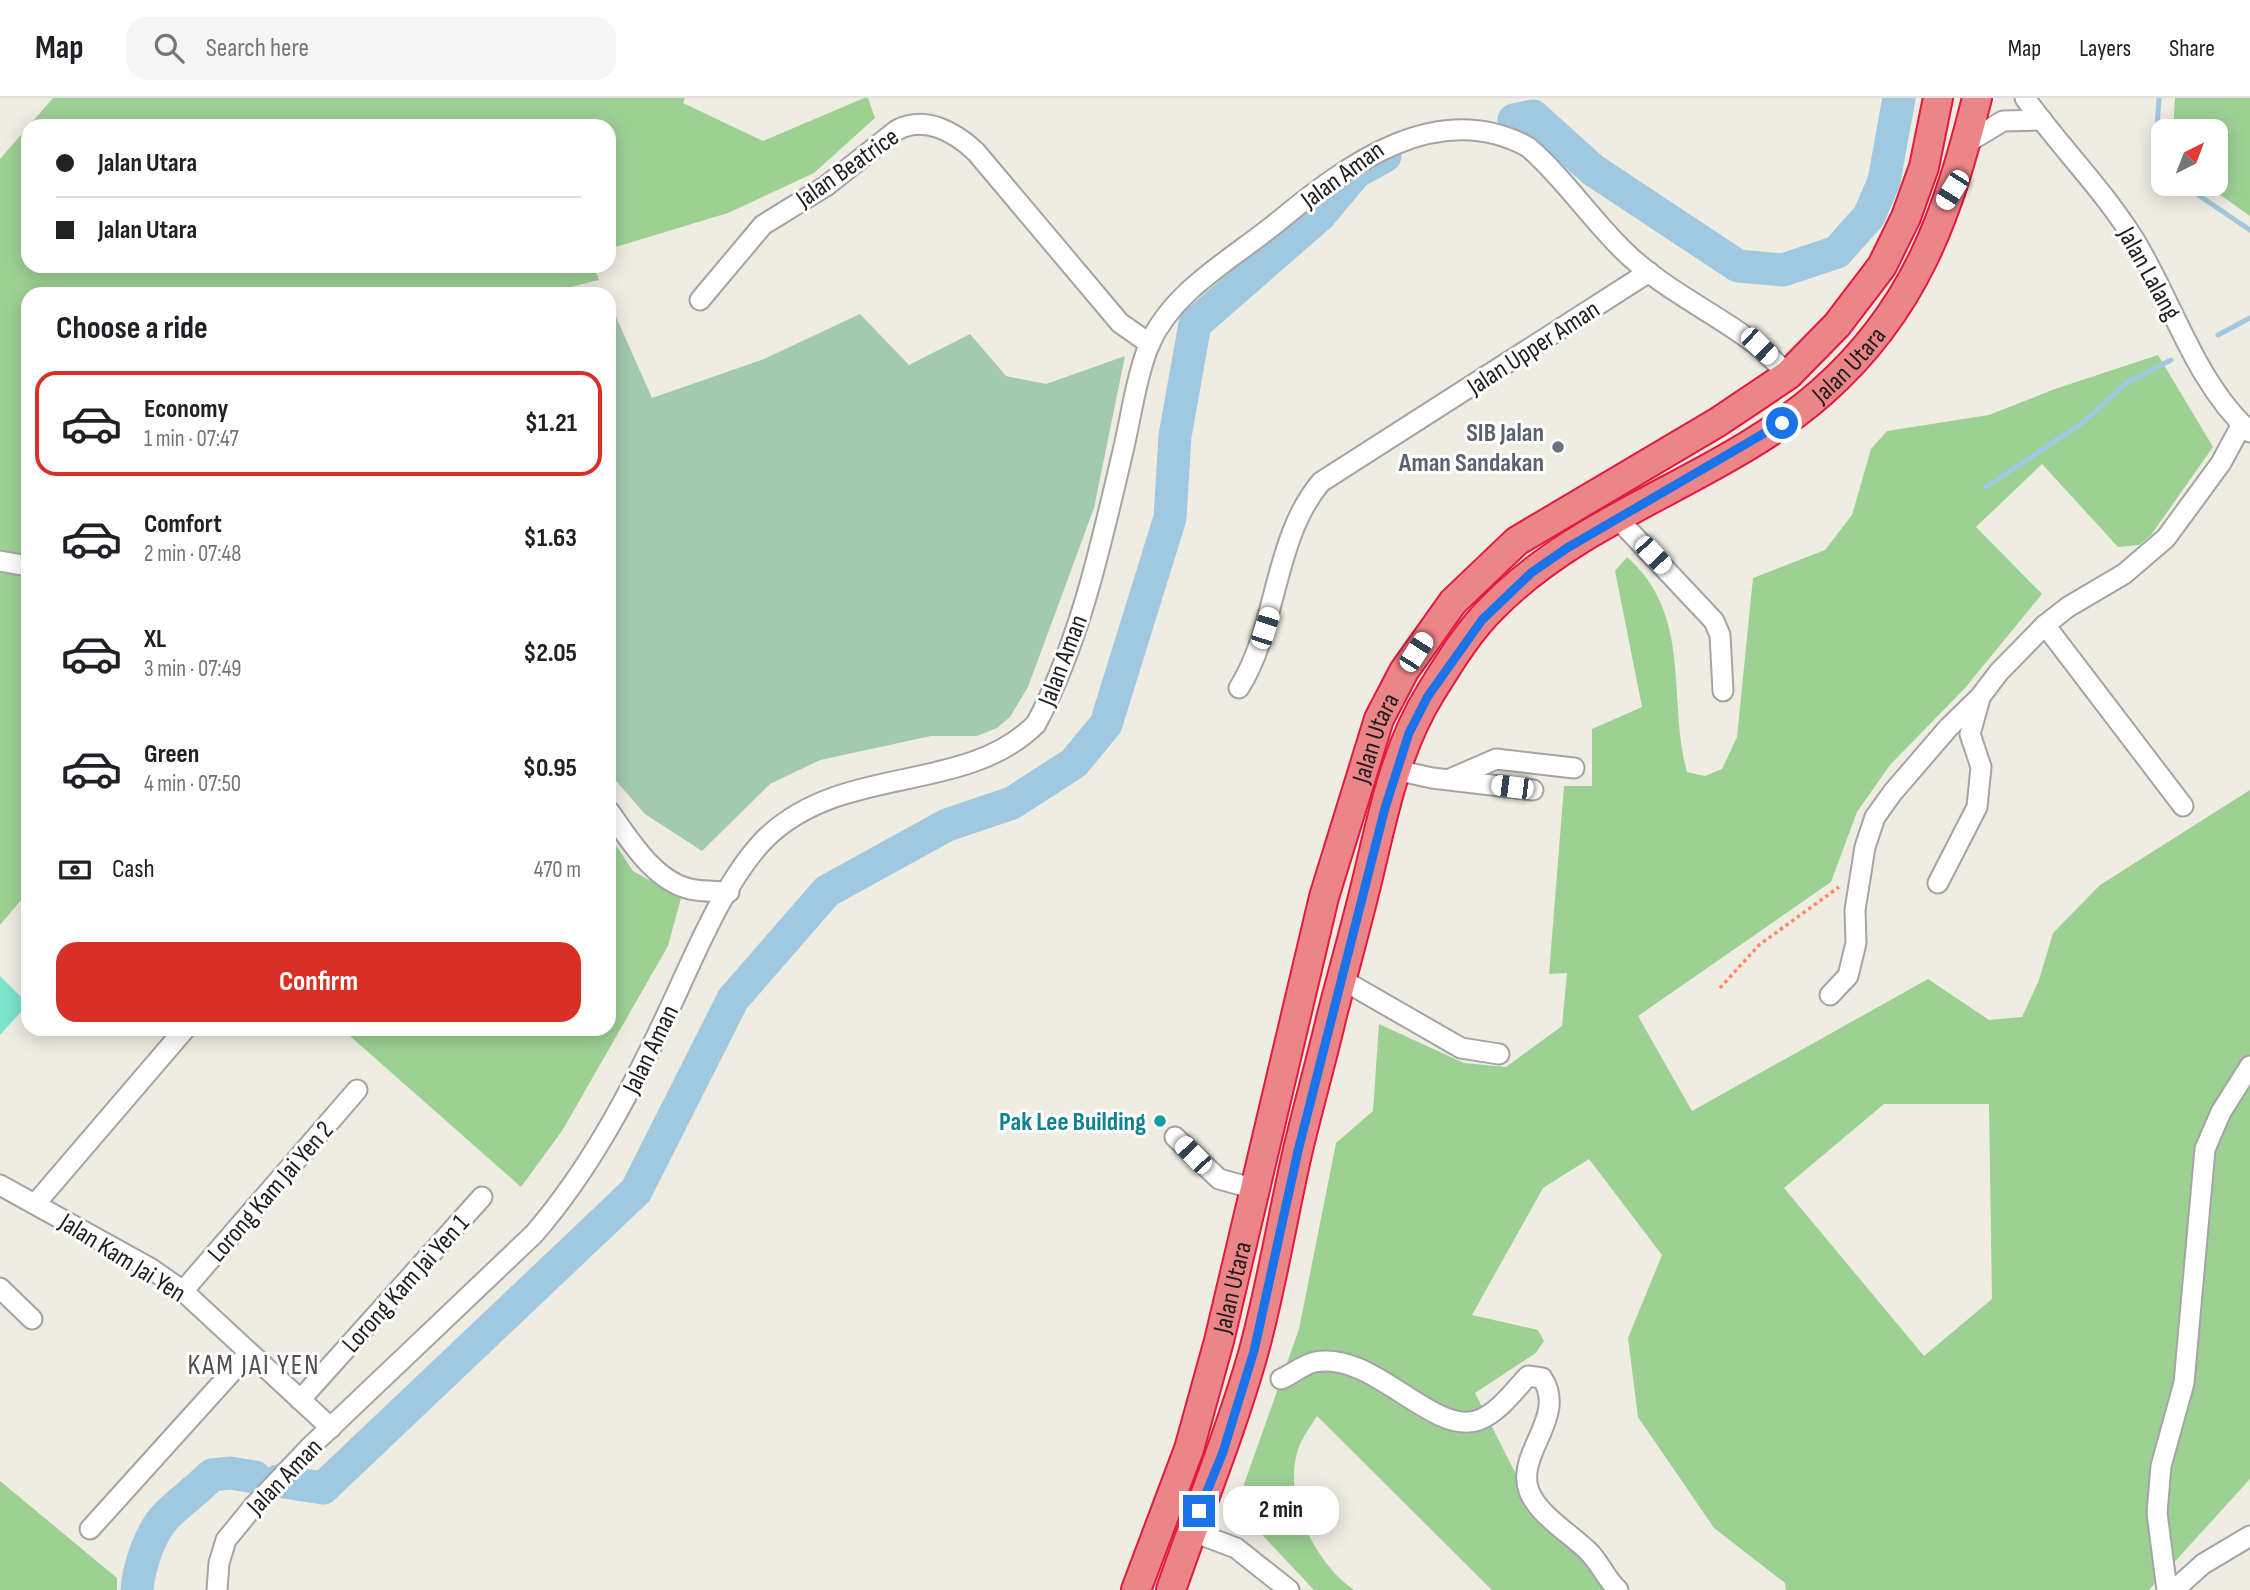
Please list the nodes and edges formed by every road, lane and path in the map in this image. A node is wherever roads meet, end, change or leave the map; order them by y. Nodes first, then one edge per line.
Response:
1 (1938, 98) edge
2 (1978, 98) edge
3 (2025, 98) edge
4 (2042, 120) junction
5 (1965, 144) junction
6 (1952, 190) junction
7 (1649, 272) junction
8 (700, 300) dead end
9 (1150, 344) junction
10 (1788, 375) junction
11 (2246, 428) edge
12 (1618, 519) junction
13 (0, 561) edge
14 (21, 565) edge
15 (2045, 625) junction
16 (1239, 688) dead end
17 (1723, 691) dead end
18 (1980, 697) junction
19 (1574, 768) dead end
20 (1396, 770) junction
21 (1449, 780) junction
22 (1533, 790) dead end
23 (2183, 806) dead end
24 (616, 820) edge
25 (1861, 872) junction
26 (1938, 883) dead end
27 (729, 891) junction
28 (1342, 979) junction
29 (1720, 988) dead end
30 (1830, 995) dead end
31 (179, 1036) edge
32 (1499, 1054) dead end
33 (2250, 1066) edge
34 (357, 1090) dead end
35 (1174, 1137) dead end
36 (0, 1185) edge
37 (1255, 1189) junction
38 (482, 1197) dead end
39 (36, 1203) junction
40 (0, 1288) edge
41 (183, 1291) junction
42 (32, 1319) dead end
43 (248, 1354) junction
44 (1281, 1379) dead end
45 (300, 1400) junction
46 (331, 1428) junction
47 (90, 1529) dead end
48 (1191, 1531) junction
49 (2250, 1536) edge
50 (217, 1590) edge
51 (1136, 1590) edge
52 (1171, 1590) edge
53 (1289, 1590) edge
54 (1618, 1590) edge
55 (2168, 1590) edge
56 (2174, 1590) edge

1 - 10 highway, Jalan Utara
2 - 5 highway, Jalan Utara
3 - 4 street, Jalan Lalang
4 - 5 street
4 - 11 street, Jalan Lalang
5 - 6 highway, Jalan Utara
6 - 10 highway
6 - 12 highway, Jalan Utara
7 - 9 street, Jalan Aman
7 - 10 street, Jalan Aman
7 - 16 street, Jalan Upper Aman
8 - 9 street, Jalan Beatrice
9 - 27 street, Jalan Aman
10 - 37 highway, Jalan Utara
11 - 15 street
12 - 17 street
12 - 20 highway, Jalan Utara
13 - 14 street
15 - 18 street
15 - 23 street
18 - 25 street
18 - 26 street
19 - 21 street
20 - 21 street
20 - 28 highway, Jalan Utara
21 - 22 street
24 - 27 street
25 - 29 path
25 - 30 street
27 - 46 street, Jalan Aman
28 - 32 street
28 - 48 highway, Jalan Utara
31 - 39 street
33 - 55 street
34 - 41 street, Lorong Kam Jai Yen 2
35 - 37 street
36 - 39 street, Jalan Kam Jai Yen
37 - 51 highway, Jalan Utara
38 - 45 street, Lorong Kam Jai Yen 1
39 - 41 street, Jalan Kam Jai Yen
40 - 42 street
41 - 43 street, Jalan Kam Jai Yen
43 - 45 street, Jalan Kam Jai Yen
43 - 47 street
44 - 54 street
45 - 46 street, Jalan Kam Jai Yen
46 - 50 street, Jalan Aman
48 - 52 highway, Jalan Utara
48 - 53 street
49 - 56 street

